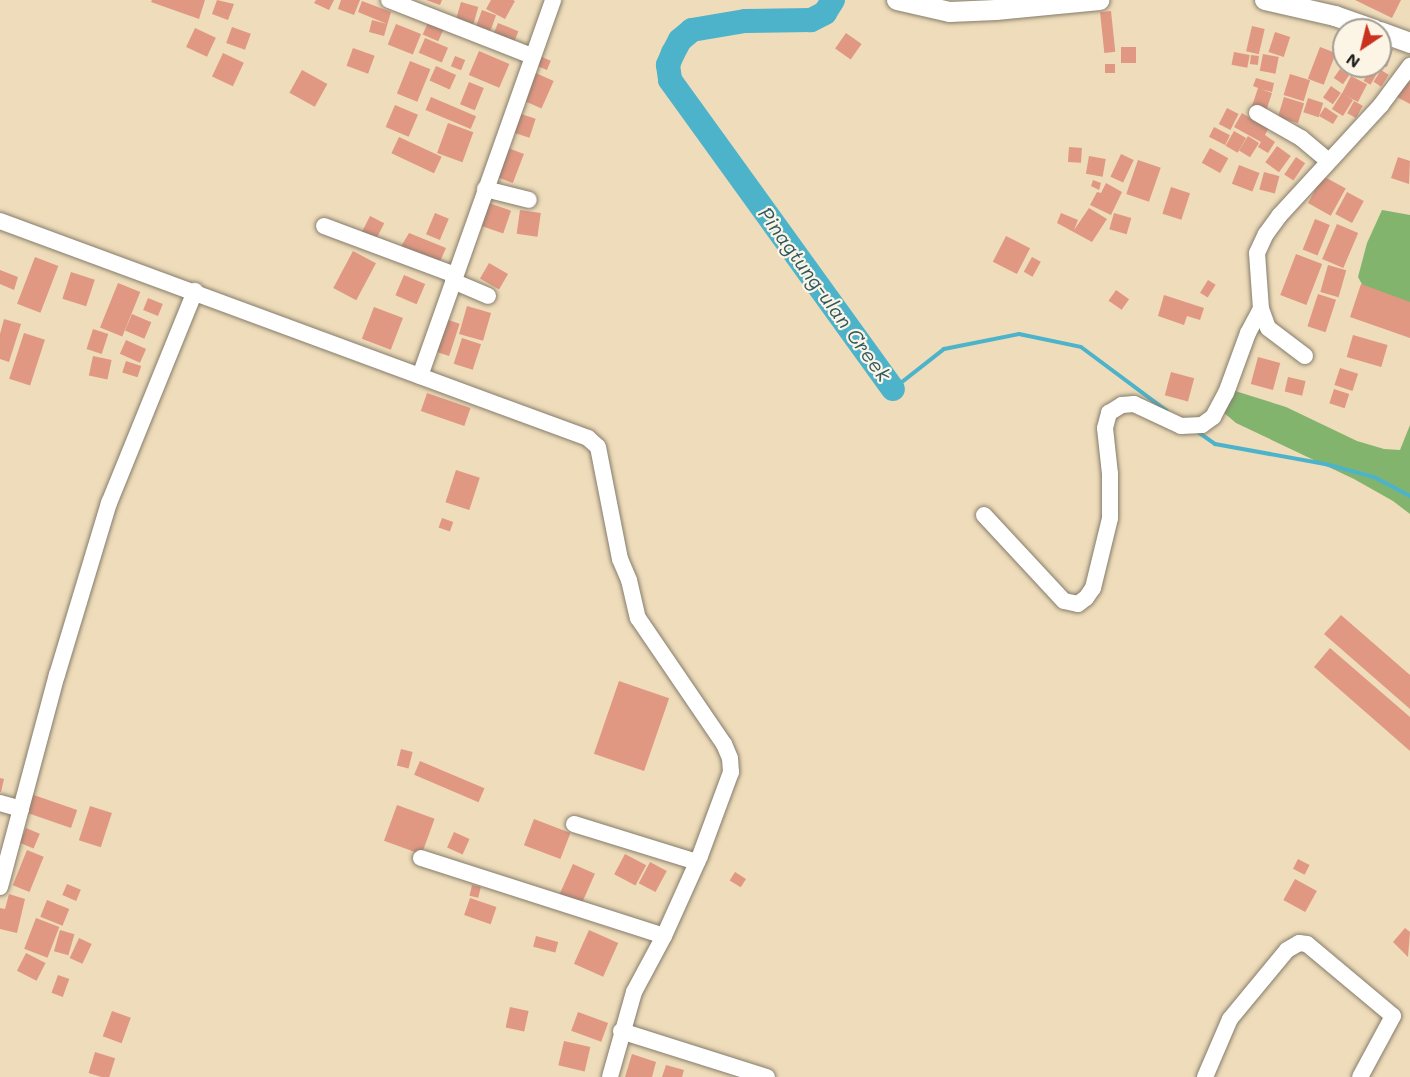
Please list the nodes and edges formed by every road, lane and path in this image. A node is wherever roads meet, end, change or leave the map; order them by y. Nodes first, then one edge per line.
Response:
1 (389, 0) edge
2 (553, 0) edge
3 (897, 0) edge
4 (1100, 0) edge
5 (1265, 0) edge
6 (1341, 18) edge
7 (1392, 36) edge
8 (1410, 43) edge
9 (532, 56) junction
10 (1410, 66) edge
11 (1257, 113) dead end
12 (1328, 161) junction
13 (485, 189) junction
14 (529, 200) dead end
15 (0, 221) edge
16 (324, 226) dead end
17 (454, 278) junction
18 (195, 291) junction
19 (488, 296) dead end
20 (1262, 309) junction
21 (1305, 356) dead end
22 (420, 376) junction
23 (984, 515) dead end
24 (0, 803) edge
25 (21, 809) junction
26 (574, 824) dead end
27 (421, 858) dead end
28 (697, 862) junction
29 (0, 887) edge
30 (664, 936) junction
31 (621, 1031) junction
32 (610, 1077) edge
33 (766, 1077) edge
34 (1205, 1077) edge
35 (1360, 1077) edge

1 - 9 street
2 - 9 street
3 - 4 main road
5 - 6 main road
7 - 8 main road
9 - 13 street
10 - 12 street
11 - 12 street
12 - 20 street
13 - 14 street
13 - 17 street
15 - 18 street
16 - 17 street
17 - 19 street
17 - 22 street
18 - 22 street
18 - 25 street
20 - 21 street
20 - 23 street
22 - 28 street
24 - 25 street
25 - 29 street
26 - 28 street
27 - 30 street
28 - 30 street
30 - 31 street
31 - 32 street
31 - 33 street
34 - 35 street

